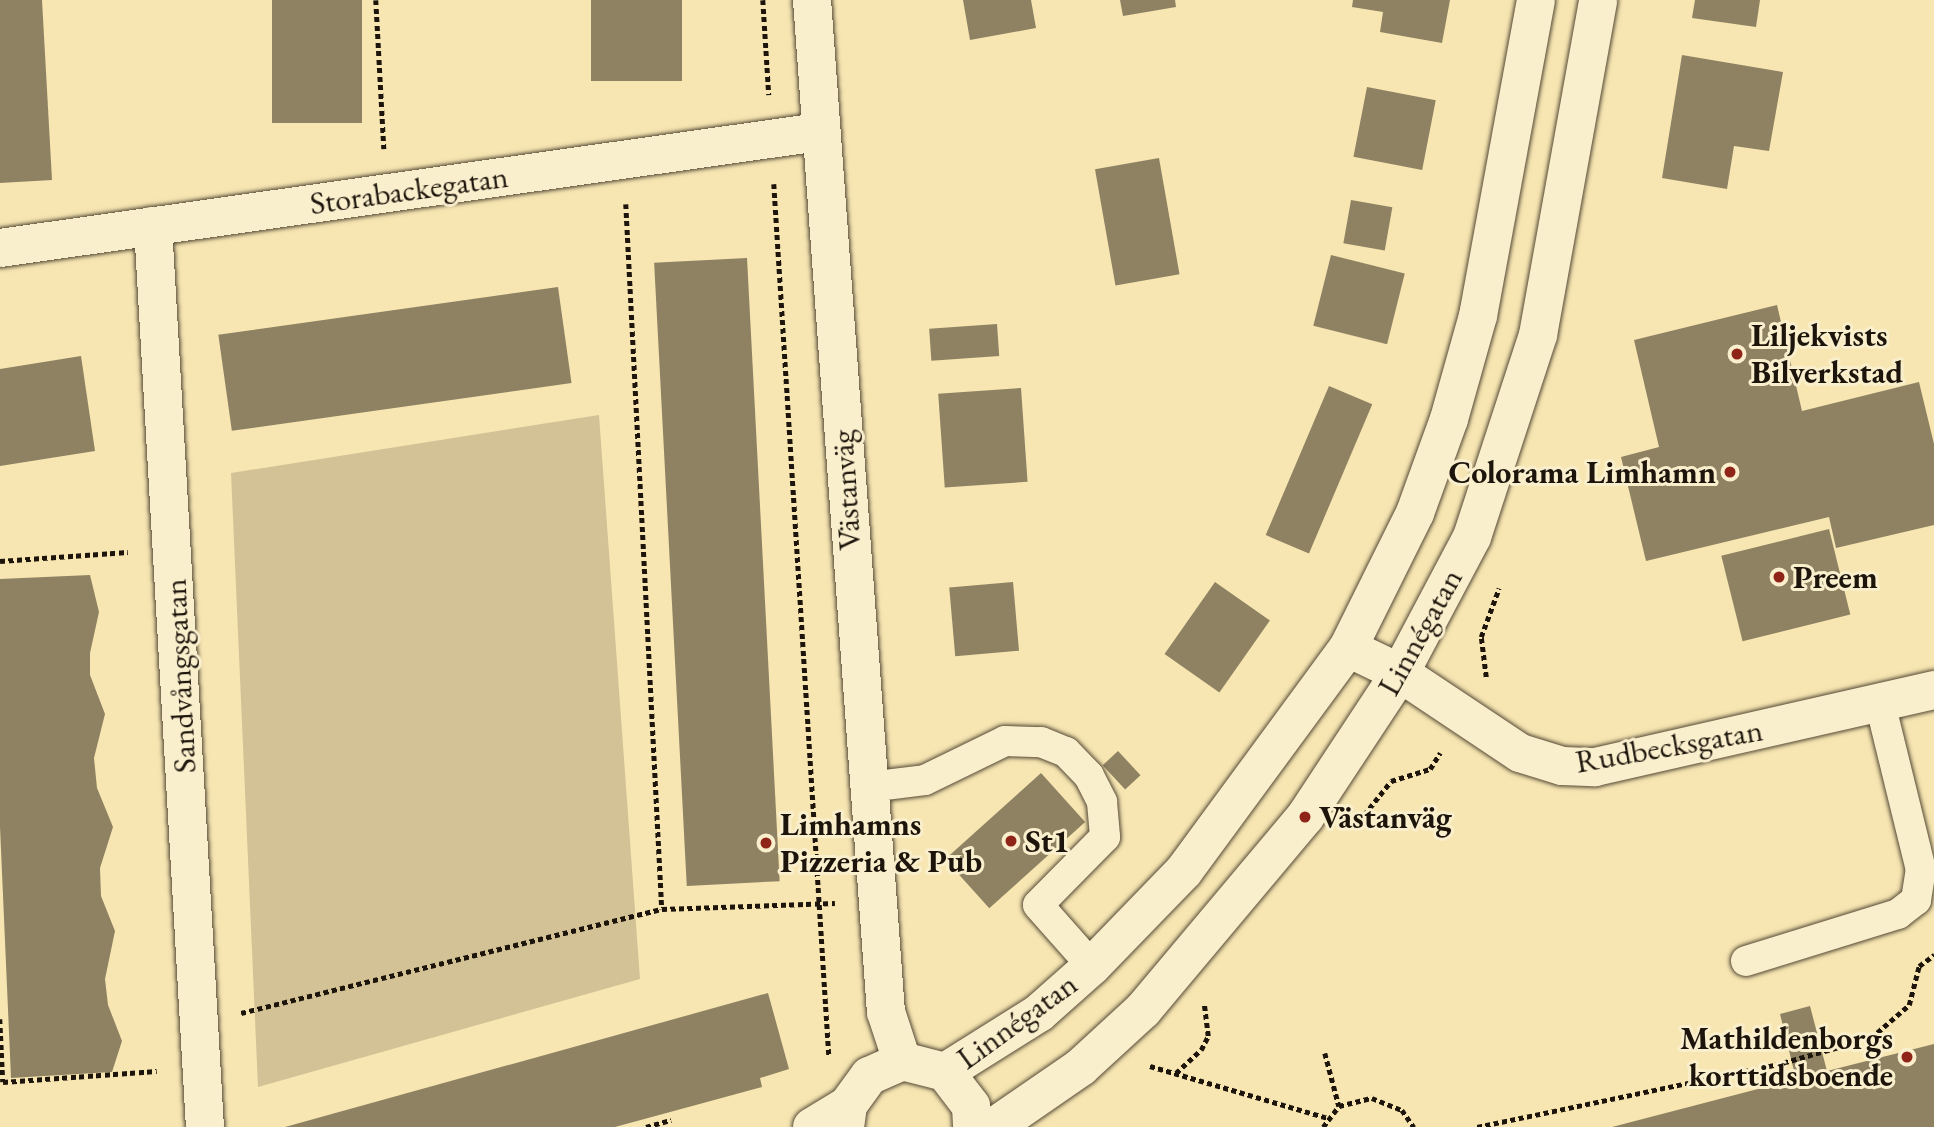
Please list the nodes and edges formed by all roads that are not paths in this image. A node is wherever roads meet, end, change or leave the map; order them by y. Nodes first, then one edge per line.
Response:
1 (813, 0) edge
2 (1536, 0) edge
3 (1598, 0) edge
4 (819, 132) junction
5 (153, 226) junction
6 (0, 248) edge
7 (1348, 648) junction
8 (1400, 673) junction
9 (1934, 690) edge
10 (1880, 703) junction
11 (869, 787) junction
12 (1746, 961) dead end
13 (1092, 966) junction
14 (902, 1061) junction
15 (945, 1072) junction
16 (847, 1116) edge
17 (205, 1127) edge
18 (812, 1127) edge
19 (972, 1127) edge
20 (993, 1127) edge

1 - 4 street, Västanväg
2 - 7 street, Linnégatan
3 - 8 street, Linnégatan
4 - 5 street, Storabackegatan
4 - 11 street, Västanväg
5 - 6 street, Storabackegatan
5 - 17 street, Sandvångsgatan
7 - 8 street, Rudbecksgatan
7 - 13 street, Linnégatan
8 - 10 street, Rudbecksgatan
8 - 20 street, Linnégatan
9 - 10 street, Rudbecksgatan
10 - 12 lane
11 - 13 lane
11 - 14 street, Västanväg
13 - 15 street, Linnégatan
14 - 15 street
14 - 16 street
15 - 19 street
16 - 18 street

